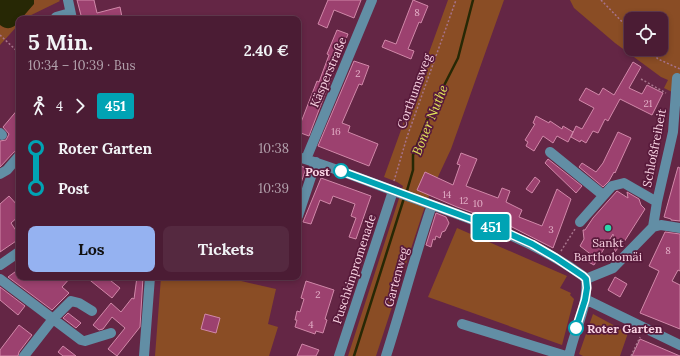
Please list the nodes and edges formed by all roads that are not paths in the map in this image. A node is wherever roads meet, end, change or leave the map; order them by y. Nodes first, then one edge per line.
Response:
1 (68, 0) edge
2 (372, 0) edge
3 (71, 16) edge
4 (679, 71) edge
5 (677, 131) edge
6 (550, 152) dead end
7 (307, 159) edge
8 (16, 160) edge
9 (0, 174) edge
10 (395, 191) junction
11 (603, 195) junction
12 (301, 197) edge
13 (656, 202) junction
14 (432, 205) junction
15 (580, 222) road end
16 (653, 227) junction
17 (680, 228) edge
18 (16, 254) edge
19 (0, 265) edge
20 (0, 279) edge
21 (586, 279) junction
22 (150, 280) edge
23 (585, 300) junction
24 (92, 311) dead end
25 (53, 319) junction
26 (462, 324) dead end
27 (111, 333) dead end
28 (680, 345) edge
29 (24, 356) edge
30 (144, 356) edge
31 (339, 356) edge
32 (386, 356) edge
33 (567, 356) edge

1 - 3 street
2 - 7 street, Käsperstraße
4 - 5 street, Schloßfreiheit
5 - 13 street, Schloßfreiheit
6 - 11 street
7 - 10 street
7 - 12 street, Käsperstraße
8 - 9 street
10 - 14 street
10 - 31 street, Puschkinpromenade
11 - 13 street, Schloßfreiheit
11 - 15 street, Schloßfreiheit
13 - 16 street, Schloßfreiheit
14 - 21 street
14 - 32 street, Gartenweg
16 - 17 street
16 - 21 street
18 - 19 street
20 - 25 street
21 - 23 street
22 - 30 street
23 - 28 street
23 - 33 street
24 - 25 street
25 - 27 street
25 - 29 street
26 - 33 street

